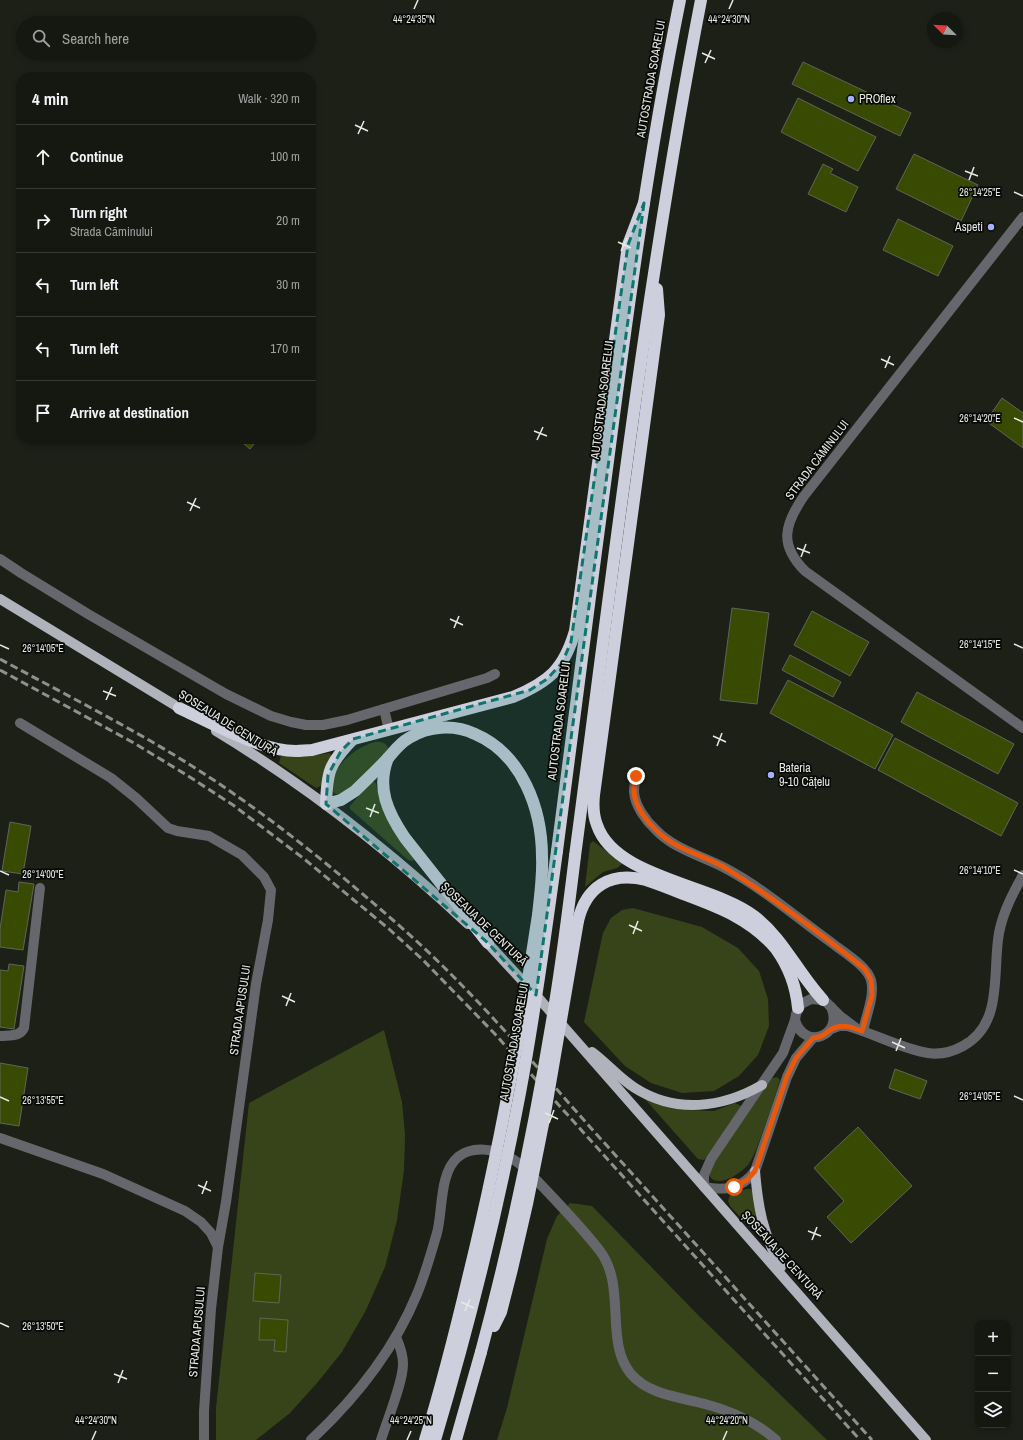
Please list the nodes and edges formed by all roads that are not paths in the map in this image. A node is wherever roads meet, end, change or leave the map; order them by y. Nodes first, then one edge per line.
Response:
1 (680, 0) edge
2 (701, 0) edge
3 (644, 203) junction
4 (1023, 217) edge
5 (655, 268) junction
6 (0, 559) edge
7 (0, 599) edge
8 (494, 674) dead end
9 (179, 708) junction
10 (384, 709) junction
11 (20, 723) dead end
12 (1023, 728) edge
13 (389, 730) junction
14 (353, 739) junction
15 (389, 757) junction
16 (636, 776) dead end
17 (326, 804) junction
18 (1023, 875) edge
19 (40, 888) dead end
20 (488, 943) junction
21 (827, 1004) junction
22 (797, 1014) junction
23 (831, 1029) junction
24 (859, 1030) junction
25 (0, 1036) edge
26 (813, 1038) junction
27 (575, 1039) junction
28 (762, 1085) junction
29 (0, 1138) edge
30 (755, 1171) junction
31 (704, 1187) junction
32 (218, 1247) junction
33 (788, 1281) junction
34 (396, 1337) junction
35 (481, 1352) junction
36 (204, 1440) edge
37 (311, 1440) edge
38 (381, 1440) edge
39 (425, 1440) edge
40 (435, 1440) edge
41 (456, 1440) edge
42 (776, 1440) edge
43 (926, 1440) edge

1 - 3 highway, AUTOSTRADA SOARELUI
2 - 5 highway
3 - 13 highway
3 - 40 highway, AUTOSTRADA SOARELUI, bridge
4 - 12 street, STRADA CĂMINULUI
5 - 21 highway
5 - 35 highway, bridge
6 - 10 street
7 - 9 main road, ȘOSEAUA DE CENTURĂ
8 - 10 street
9 - 14 highway
9 - 17 main road, ȘOSEAUA DE CENTURĂ
10 - 13 street
11 - 32 street, STRADA APUSULUI
13 - 14 highway
14 - 17 highway
15 - 17 highway
15 - 20 highway
15 - 39 highway, bridge
16 - 24 street
17 - 20 main road, ȘOSEAUA DE CENTURĂ
18 - 24 street
19 - 25 street
20 - 27 main road, ȘOSEAUA DE CENTURĂ
21 - 22 street
21 - 23 street
21 - 24 street
22 - 26 street
22 - 28 street
22 - 35 highway, bridge
23 - 24 street
23 - 26 street
26 - 30 street
27 - 28 main road
27 - 31 main road, ȘOSEAUA DE CENTURĂ
28 - 31 street
29 - 32 street
30 - 31 street
30 - 33 main road
31 - 33 main road, ȘOSEAUA DE CENTURĂ
32 - 36 street, STRADA APUSULUI
33 - 43 main road, ȘOSEAUA DE CENTURĂ
34 - 37 street
34 - 38 street
34 - 42 street
35 - 41 highway

